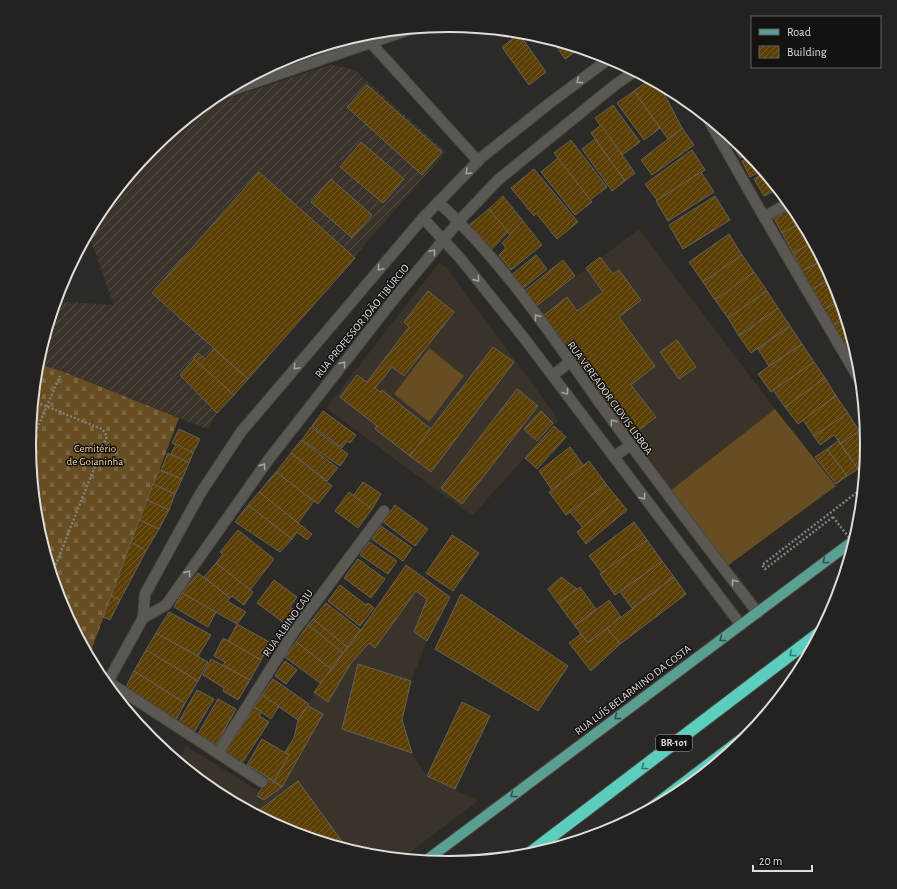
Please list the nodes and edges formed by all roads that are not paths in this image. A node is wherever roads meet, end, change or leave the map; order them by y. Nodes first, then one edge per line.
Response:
1 (371, 40) edge
2 (359, 42) edge
3 (604, 62) edge
4 (630, 75) edge
5 (251, 83) edge
6 (714, 129) edge
7 (478, 161) junction
8 (438, 202) junction
9 (784, 205) edge
10 (764, 217) junction
11 (423, 218) junction
12 (459, 221) junction
13 (443, 240) junction
14 (851, 357) edge
15 (570, 362) junction
16 (552, 375) junction
17 (630, 444) junction
18 (614, 457) junction
19 (384, 511) dead end
20 (849, 544) edge
21 (758, 613) junction
22 (143, 618) junction
23 (741, 625) junction
24 (813, 638) edge
25 (108, 677) edge
26 (115, 688) edge
27 (218, 753) junction
28 (262, 782) dead end
29 (538, 847) edge
30 (432, 856) edge

1 - 7 street
2 - 5 street
3 -> 7 street, RUA PROFESSOR JOÃO TIBÚRCIO
4 - 12 street, RUA PROFESSOR JOÃO TIBÚRCIO
6 - 10 street
7 -> 8 street, RUA PROFESSOR JOÃO TIBÚRCIO
8 - 11 street, RUA PROFESSOR JOÃO TIBÚRCIO
8 - 12 street, RUA VEREADOR CLOVIS LISBOA
9 - 10 street
10 - 14 street
11 - 13 street
11 -> 22 street, RUA PROFESSOR JOÃO TIBÚRCIO
12 - 13 street, RUA PROFESSOR JOÃO TIBÚRCIO
15 -> 12 street, RUA VEREADOR CLOVIS LISBOA
13 -> 16 street
22 -> 13 street, RUA PROFESSOR JOÃO TIBÚRCIO
15 - 16 street
17 -> 15 street, RUA VEREADOR CLOVIS LISBOA
16 -> 18 street
17 - 18 street
21 -> 17 street, RUA VEREADOR CLOVIS LISBOA
18 -> 23 street
19 - 27 street, RUA ALBINO CAJU
20 -> 21 main road, RUA LUÍS BELARMINO DA COSTA
21 - 23 main road, RUA LUÍS BELARMINO DA COSTA
22 - 25 street, RUA PROFESSOR JOÃO TIBÚRCIO
23 -> 30 main road, RUA LUÍS BELARMINO DA COSTA
24 -> 29 highway, BR-101
26 - 27 street
27 - 28 street

